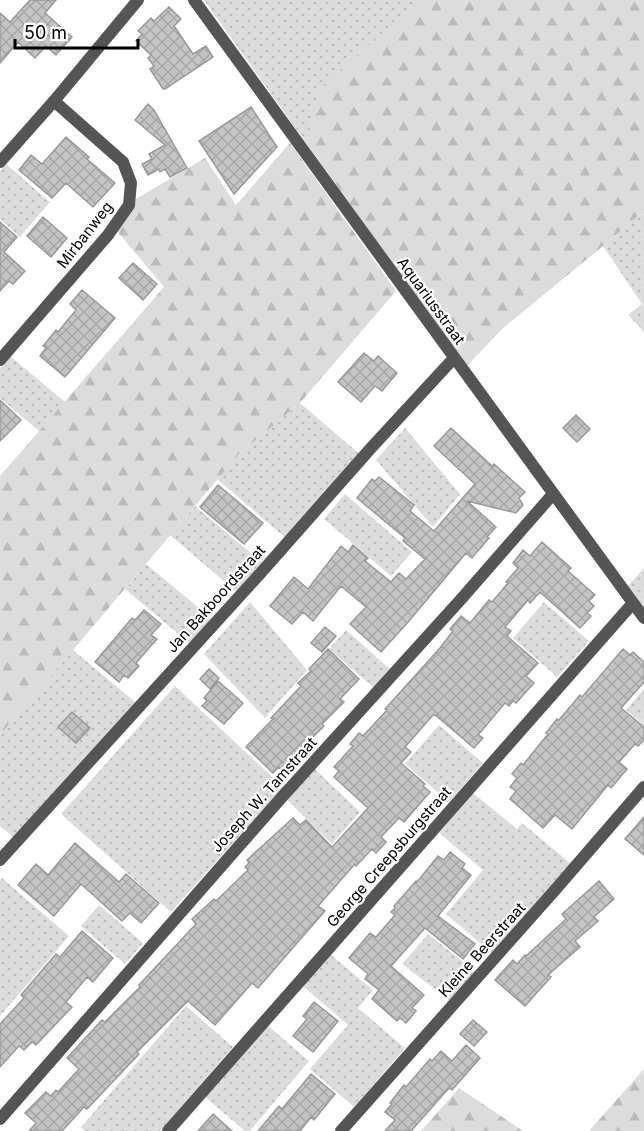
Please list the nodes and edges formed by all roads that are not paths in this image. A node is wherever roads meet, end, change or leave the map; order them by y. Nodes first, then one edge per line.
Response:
1 (138, 0) edge
2 (194, 0) edge
3 (54, 101) junction
4 (0, 162) edge
5 (454, 358) junction
6 (0, 360) edge
7 (553, 494) junction
8 (633, 603) junction
9 (644, 618) edge
10 (644, 787) edge
11 (0, 860) edge
12 (0, 1119) edge
13 (168, 1131) edge
14 (341, 1131) edge

1 - 3 street
2 - 5 street, Aquariusstraat
3 - 4 street
3 - 6 street, Mirbanweg
5 - 7 street, Aquariusstraat
5 - 11 street, Jan Bakboordstraat
7 - 8 street, Aquariusstraat
7 - 12 street, Joseph W. Tamstraat
8 - 9 street, Aquariusstraat
8 - 13 street, George Creepsburgstraat
10 - 14 street, Kleine Beerstraat

